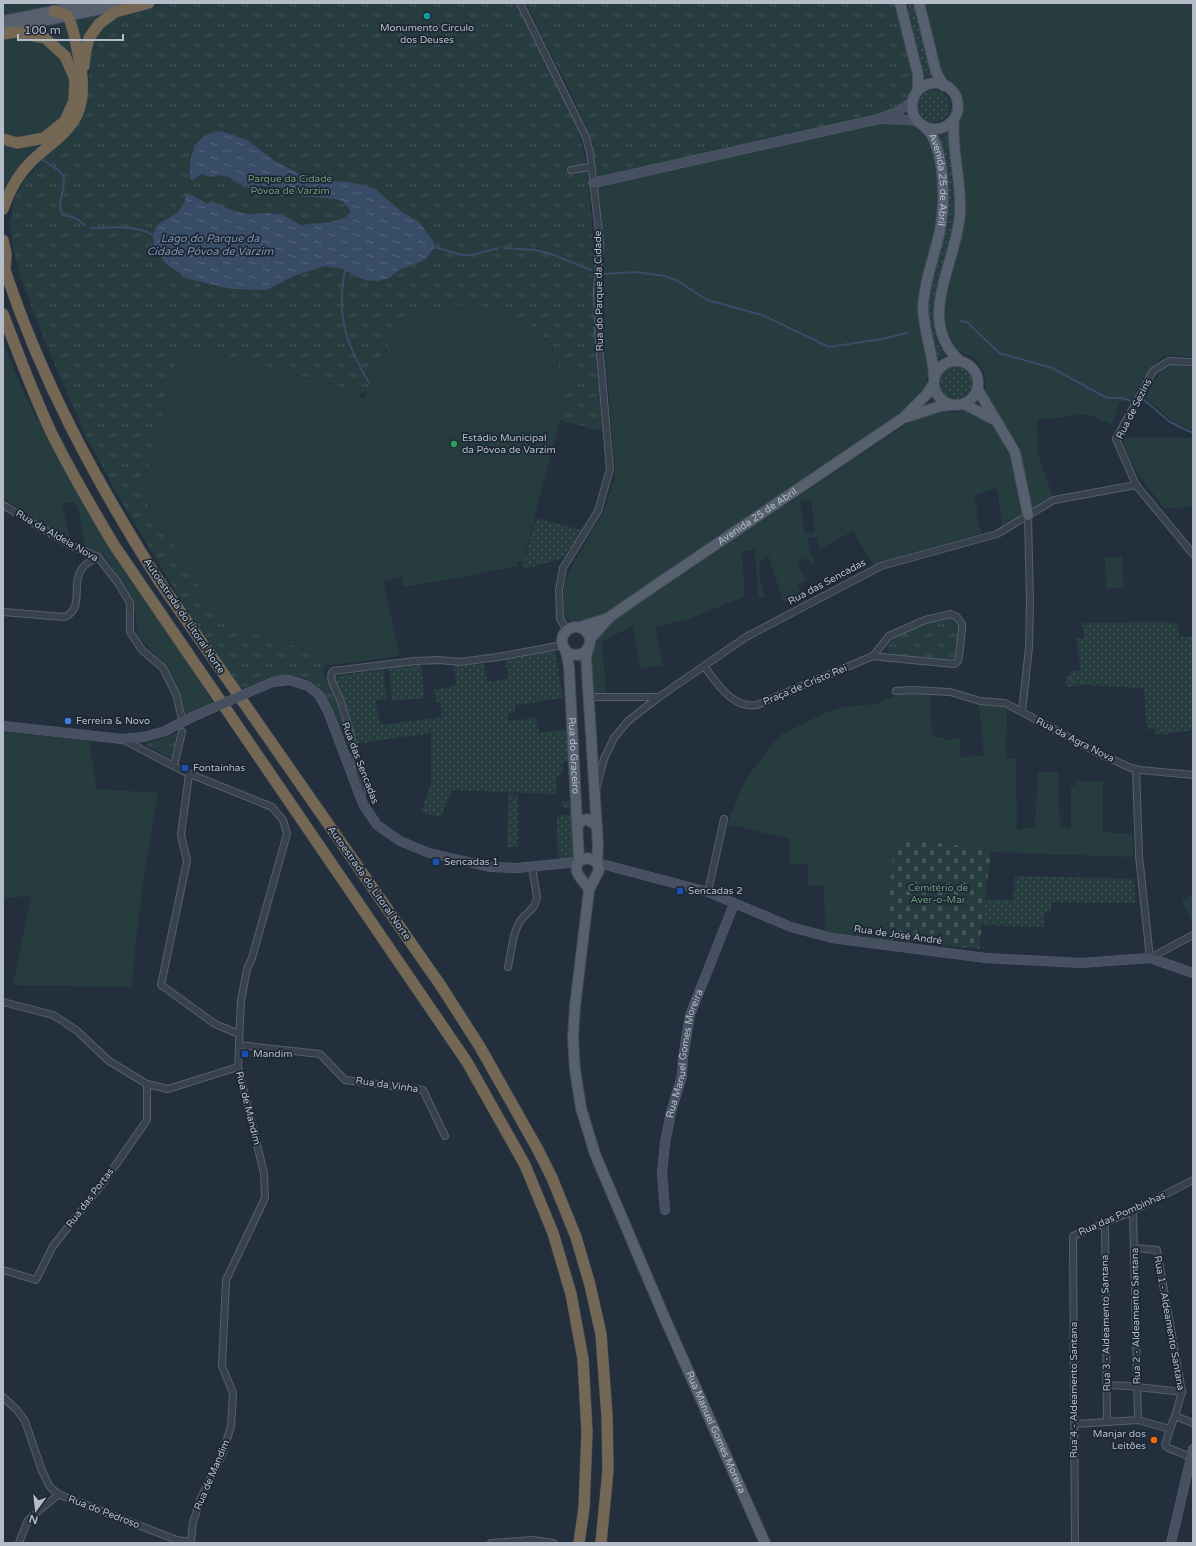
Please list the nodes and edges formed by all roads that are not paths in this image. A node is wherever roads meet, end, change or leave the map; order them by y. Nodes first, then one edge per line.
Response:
1 (94, 3) edge
2 (130, 3) edge
3 (149, 3) edge
4 (520, 3) edge
5 (900, 3) edge
6 (919, 3) edge
7 (54, 10) junction
8 (68, 16) junction
9 (3, 21) edge
10 (3, 29) edge
11 (3, 34) edge
12 (82, 73) junction
13 (944, 86) junction
14 (918, 90) junction
15 (913, 101) junction
16 (879, 119) junction
17 (954, 119) junction
18 (921, 124) junction
19 (3, 139) edge
20 (591, 167) junction
21 (570, 170) dead end
22 (593, 183) junction
23 (3, 209) edge
24 (3, 240) edge
25 (4, 267) edge
26 (3, 314) edge
27 (959, 360) junction
28 (1193, 362) edge
29 (934, 381) junction
30 (978, 390) junction
31 (964, 404) junction
32 (951, 405) junction
33 (903, 418) junction
34 (995, 420) junction
35 (1136, 485) junction
36 (3, 505) edge
37 (1028, 516) junction
38 (1193, 554) edge
39 (98, 557) junction
40 (3, 612) edge
41 (612, 616) junction
42 (580, 628) junction
43 (567, 630) junction
44 (589, 644) junction
45 (564, 648) junction
46 (873, 656) junction
47 (704, 666) junction
48 (896, 691) dead end
49 (659, 696) junction
50 (589, 697) junction
51 (1022, 712) junction
52 (181, 715) dead end
53 (3, 726) edge
54 (182, 732) dead end
55 (122, 739) junction
56 (174, 766) junction
57 (1136, 769) junction
58 (189, 774) junction
59 (1193, 776) edge
60 (594, 794) junction
61 (363, 804) junction
62 (724, 819) dead end
63 (597, 826) junction
64 (577, 827) junction
65 (576, 862) junction
66 (532, 867) junction
67 (599, 868) junction
68 (583, 879) junction
69 (589, 890) junction
70 (708, 892) junction
71 (734, 904) junction
72 (1193, 935) edge
73 (1150, 958) junction
74 (508, 967) dead end
75 (1193, 973) edge
76 (3, 1002) edge
77 (239, 1034) junction
78 (239, 1044) junction
79 (238, 1067) junction
80 (147, 1084) junction
81 (445, 1136) dead end
82 (1193, 1180) edge
83 (665, 1210) dead end
84 (1133, 1211) junction
85 (1105, 1223) junction
86 (1073, 1236) joint
87 (1135, 1248) junction
88 (3, 1270) edge
89 (1106, 1385) junction
90 (1136, 1388) junction
91 (1182, 1392) junction
92 (3, 1397) edge
93 (1175, 1416) junction
94 (1138, 1420) junction
95 (1107, 1422) junction
96 (1193, 1423) edge
97 (1075, 1424) junction
98 (1170, 1429) junction
99 (1192, 1453) edge
100 (1190, 1475) edge
101 (59, 1494) junction
102 (191, 1542) edge
103 (19, 1543) edge
104 (491, 1543) edge
105 (553, 1543) edge
106 (579, 1543) edge
107 (600, 1543) edge
108 (765, 1543) edge
109 (1075, 1543) edge
110 (1171, 1543) edge

1 - 7 main road
2 - 8 main road
3 - 12 highway
4 - 20 street, Rua do Parque da Cidade
5 - 14 main road
6 - 13 main road
7 - 8 highway
7 - 9 main road
8 - 10 main road
8 - 12 highway
11 - 19 highway
12 - 23 highway
13 - 14 main road
13 - 17 main road
14 - 15 main road
15 - 16 street
15 - 18 main road
16 - 18 street
16 - 22 street
17 - 18 main road
17 - 27 main road, Avenida 25 de Abril
18 - 29 main road, Avenida 25 de Abril
20 - 21 street
20 - 22 street, Rua do Parque da Cidade
22 - 43 street, Rua do Parque da Cidade
24 - 25 highway, Autoestrada do Litoral Norte
25 - 107 highway, Autoestrada do Litoral Norte
26 - 106 highway, Autoestrada do Litoral Norte
27 - 29 main road, Avenida 25 de Abril
27 - 30 main road, Avenida 25 de Abril
28 - 35 street, Rua de Sezins
29 - 32 main road, Avenida 25 de Abril
29 - 33 main road, Avenida 25 de Abril
30 - 31 main road
30 - 34 main road
31 - 32 main road, Avenida 25 de Abril
31 - 34 main road
32 - 33 main road, Avenida 25 de Abril
33 - 41 main road, Avenida 25 de Abril
34 - 37 main road
35 - 37 street, Rua das Sencadas
35 - 38 street
36 - 39 street, Rua da Aldeia Nova
37 - 47 street, Rua das Sencadas
37 - 51 street
39 - 40 street
39 - 52 street, Rua da Aldeia Nova
41 - 42 main road, Avenida 25 de Abril
41 - 44 main road, Avenida 25 de Abril
42 - 43 main road, Avenida 25 de Abril
42 - 44 main road
43 - 45 main road
44 - 45 main road
44 - 50 main road
45 - 61 street
45 - 64 main road, Rua do Graceiro
46 - 46 street, Praça de Cristo Rei
46 - 47 street, Praça de Cristo Rei
47 - 49 street, Rua das Sencadas
48 - 51 street, Rua da Agra Nova
49 - 50 street
49 - 60 street, Rua das Sencadas
50 - 60 main road
51 - 57 street, Rua da Agra Nova
53 - 55 street, Rua das Sencadas
54 - 56 street
55 - 56 street, Rua de Mandim
55 - 61 street, Rua das Sencadas, bridge
56 - 58 street, Rua de Mandim
57 - 59 street, Rua da Agra Nova
57 - 73 street
58 - 77 street
58 - 77 street, Rua de Mandim
60 - 63 main road
61 - 66 street, Rua das Sencadas
62 - 70 street
63 - 64 main road
63 - 67 main road
64 - 65 main road, Rua do Graceiro
65 - 66 street, Rua das Sencadas
65 - 67 main road
65 - 68 main road
66 - 74 street
67 - 68 main road
67 - 69 main road, Rua Manuel Gomes Moreira
67 - 70 street, Rua de José André
68 - 69 main road
69 - 108 main road, Rua Manuel Gomes Moreira
70 - 71 street, Rua de José André
71 - 73 street, Rua de José André
71 - 83 street, Rua Manuel Gomes Moreira
72 - 73 street
73 - 75 street, Rua de José André
76 - 80 street
77 - 78 street, Rua de Mandim
78 - 79 street, Rua de Mandim
78 - 81 street, Rua da Vinha
79 - 80 street
79 - 102 street, Rua de Mandim
80 - 88 street, Rua das Portas
82 - 84 street, Rua das Pombinhas
84 - 85 street, Rua das Pombinhas
84 - 87 street, Rua 2 - Aldeamento Santana
85 - 86 street, Rua das Pombinhas
85 - 89 street, Rua 3 - Aldeamento Santana
86 - 97 street, Rua 4 - Aldeamento Santana
87 - 90 street, Rua 2 - Aldeamento Santana
87 - 91 street, Rua 1 - Aldeamento Santana
89 - 90 street
89 - 95 street, Rua 3 - Aldeamento Santana
90 - 91 street
90 - 94 street, Rua 2 - Aldeamento Santana
91 - 93 street, Rua 1 - Aldeamento Santana
92 - 101 street, Rua do Pedroso
93 - 96 street
93 - 98 street, Rua 1 - Aldeamento Santana
94 - 95 street
94 - 98 street
95 - 97 street
97 - 109 street, Rua 4 - Aldeamento Santana
98 - 99 street, Rua 1 - Aldeamento Santana
99 - 100 street
100 - 110 street
101 - 102 street, Rua do Pedroso
101 - 103 street
104 - 105 street

